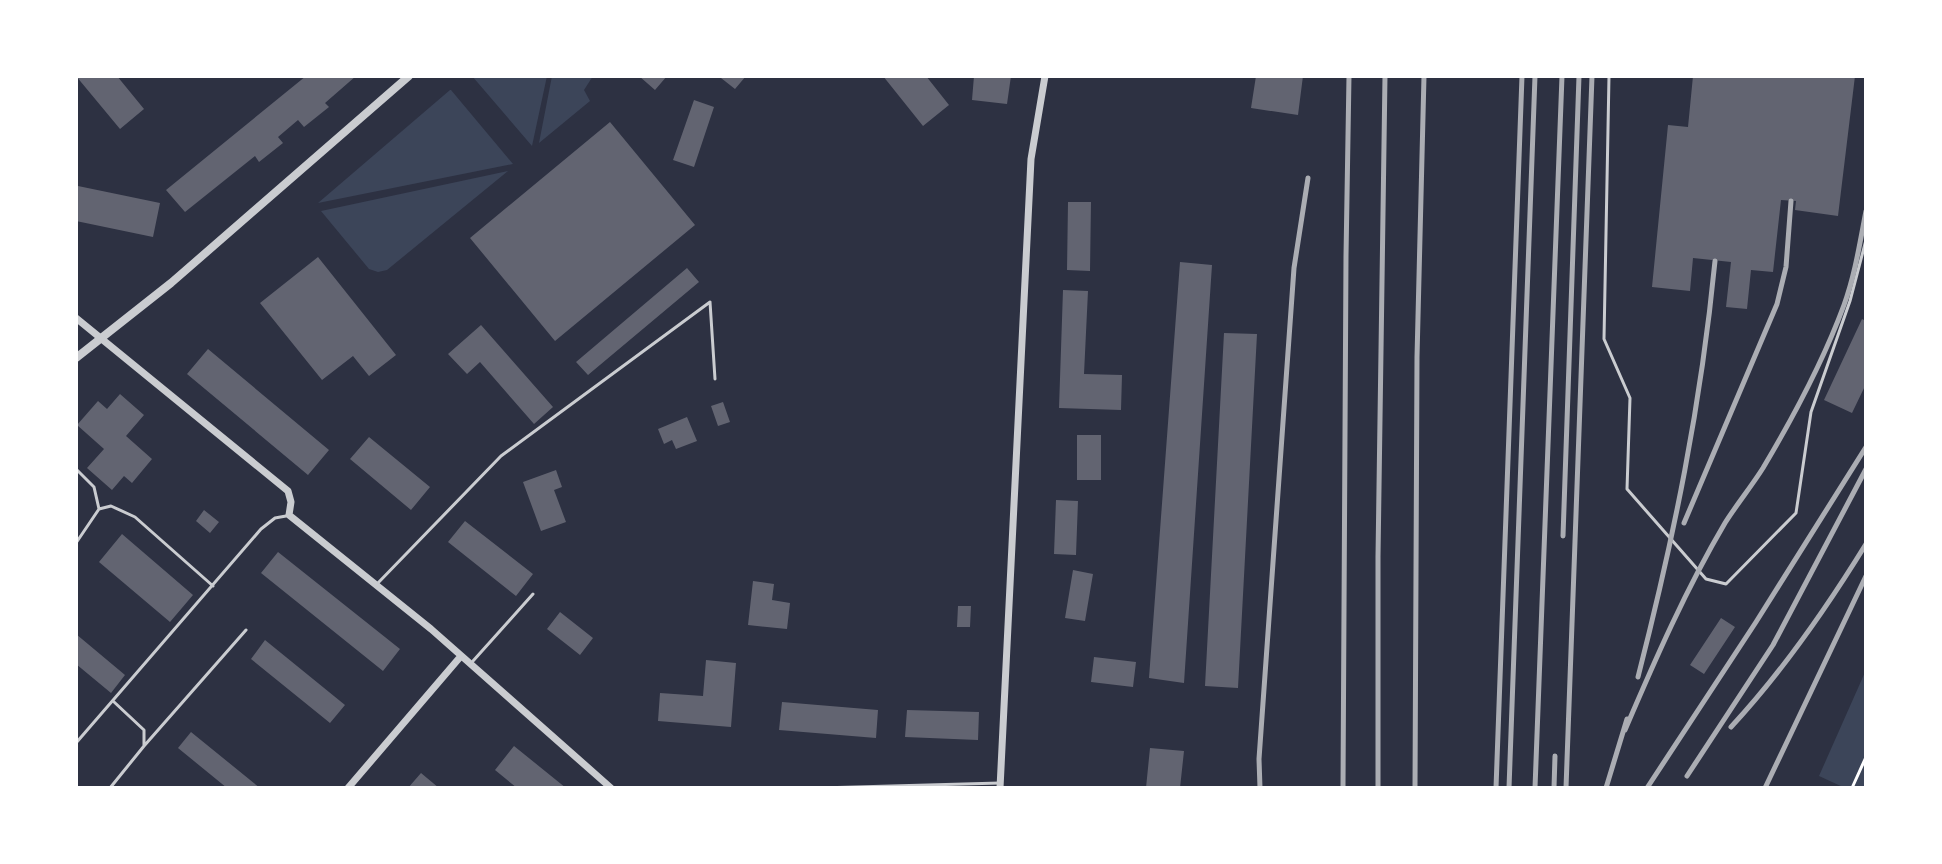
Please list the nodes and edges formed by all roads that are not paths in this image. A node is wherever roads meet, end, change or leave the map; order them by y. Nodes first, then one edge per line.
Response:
1 (409, 76) edge
2 (1045, 76) edge
3 (1609, 76) edge
4 (1866, 240) edge
5 (76, 318) edge
6 (100, 338) junction
7 (76, 358) edge
8 (715, 379) dead end
9 (76, 469) edge
10 (99, 509) junction
11 (289, 515) junction
12 (76, 543) edge
13 (376, 585) junction
14 (213, 586) junction
15 (533, 594) dead end
16 (246, 630) dead end
17 (461, 656) junction
18 (470, 664) junction
19 (113, 701) junction
20 (76, 743) edge
21 (144, 746) junction
22 (1000, 786) edge
23 (110, 788) edge
24 (348, 788) edge
25 (611, 788) edge
26 (819, 788) edge

1 - 6 street
2 - 22 street
3 - 4 lane
5 - 6 street
6 - 7 street
6 - 11 street
8 - 13 lane
9 - 10 lane
10 - 12 lane
10 - 14 lane
11 - 13 street
11 - 14 lane
13 - 17 street
14 - 19 lane
15 - 18 lane
16 - 21 lane
17 - 18 street
17 - 24 street
18 - 25 street
19 - 20 lane
19 - 21 lane
21 - 23 lane
22 - 26 lane

